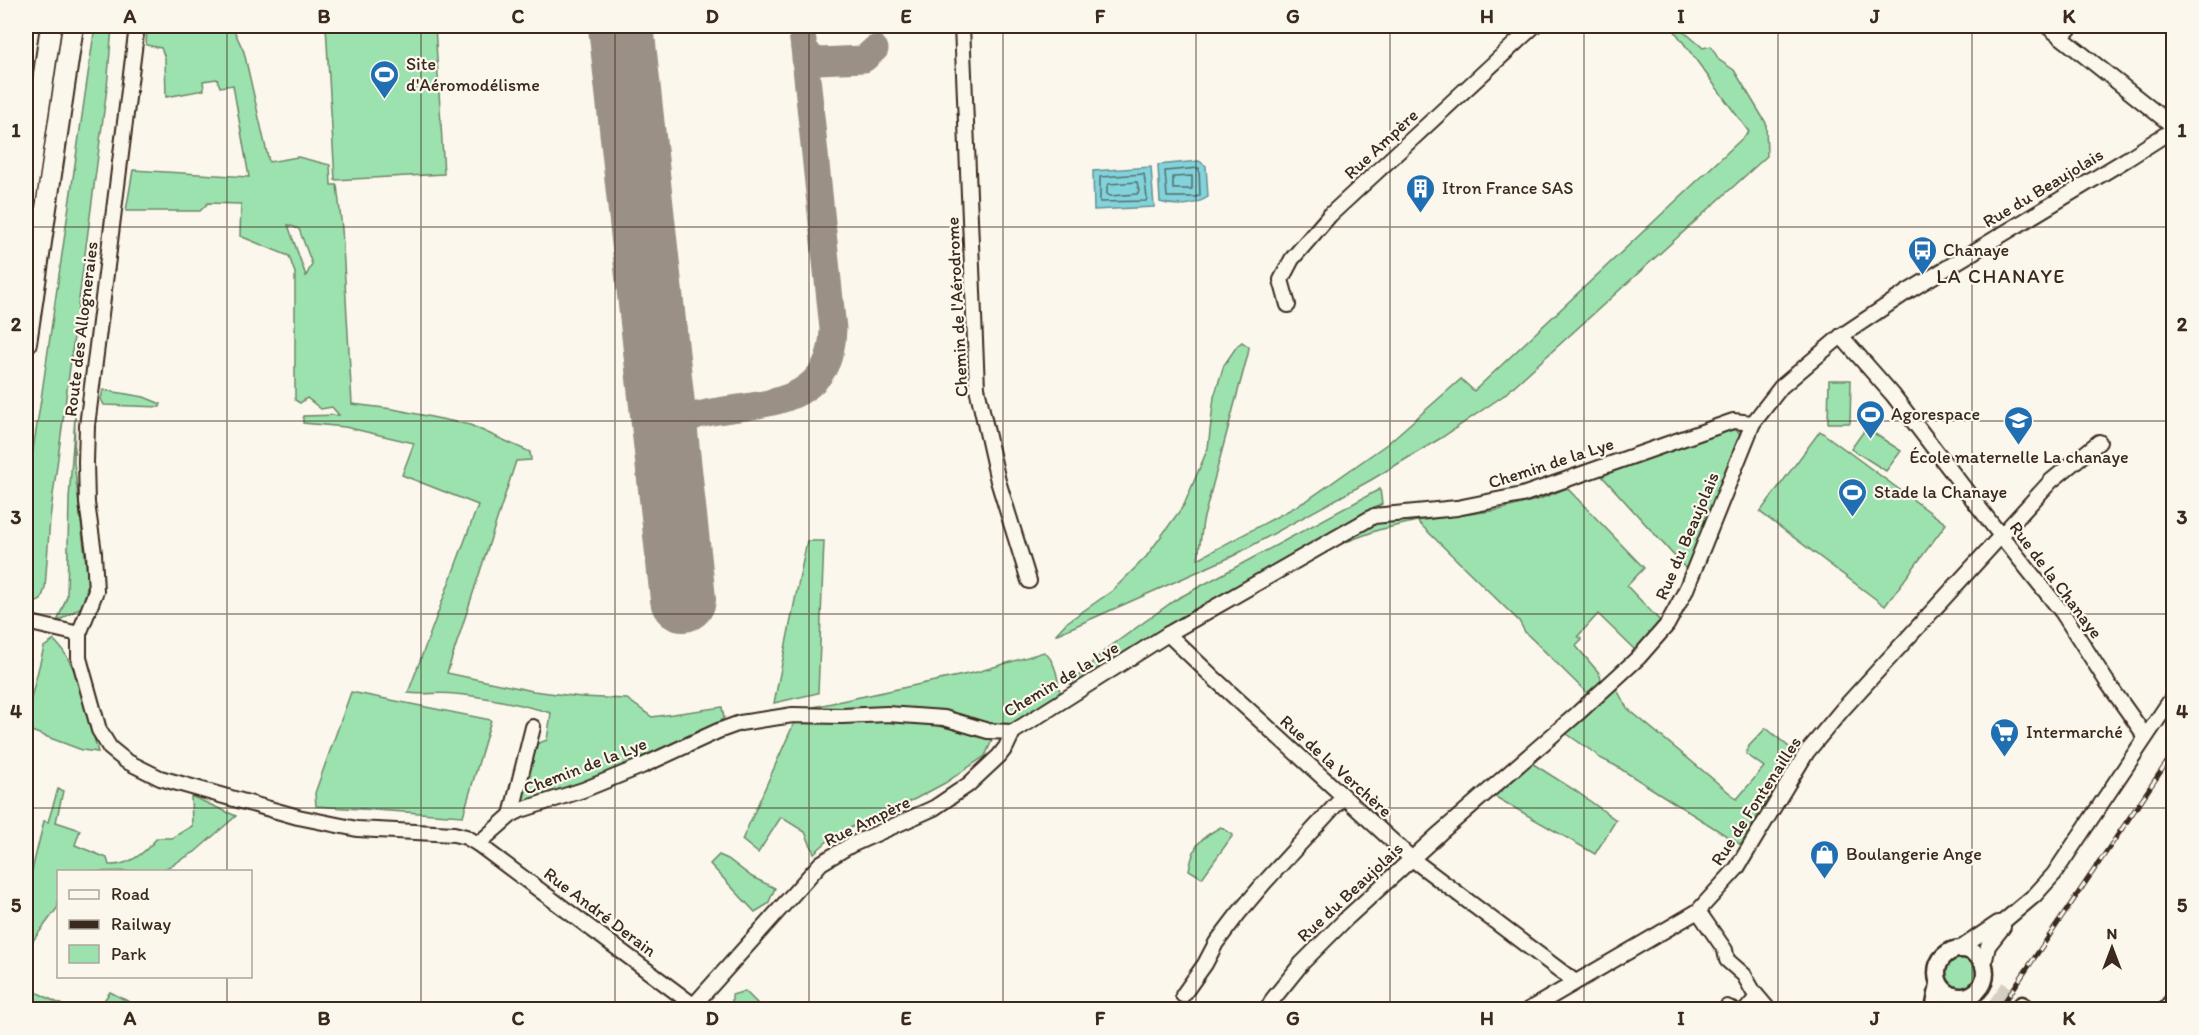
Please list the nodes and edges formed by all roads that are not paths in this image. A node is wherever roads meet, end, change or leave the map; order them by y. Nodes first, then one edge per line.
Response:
1 (51, 26) edge
2 (73, 26) edge
3 (137, 26) edge
4 (962, 26) edge
5 (1534, 26) edge
6 (2047, 26) edge
7 (2072, 26) edge
8 (2061, 37) junction
9 (2155, 112) junction
10 (2174, 115) edge
11 (2174, 128) edge
12 (26, 197) edge
13 (1288, 305) dead end
14 (1841, 336) junction
15 (26, 343) edge
16 (1753, 423) junction
17 (2099, 442) dead end
18 (2001, 537) junction
19 (1029, 581) dead end
20 (26, 622) edge
21 (80, 634) junction
22 (1168, 634) junction
23 (2174, 695) edge
24 (533, 728) dead end
25 (1013, 732) junction
26 (2144, 740) junction
27 (1343, 797) junction
28 (511, 815) junction
29 (478, 844) junction
30 (1412, 859) junction
31 (1698, 911) junction
32 (2004, 922) junction
33 (1961, 948) junction
34 (1985, 969) junction
35 (1574, 981) junction
36 (1939, 984) junction
37 (1183, 995) dead end
38 (1757, 997) junction
39 (1974, 998) edge
40 (2174, 1000) edge
41 (697, 1007) edge
42 (1267, 1010) edge
43 (1528, 1010) edge
44 (1746, 1010) edge
45 (1769, 1010) edge
46 (1935, 1010) edge
47 (2166, 1010) edge

1 - 12 highway
2 - 15 highway
3 - 21 street, Route des Allogneraies
4 - 19 street, Chemin de l'Aérodrome
5 - 13 street, Rue Ampère
6 - 8 street
7 - 8 street
8 - 9 street
9 - 10 street
9 - 11 street
11 - 14 street, Rue du Beaujolais
14 - 16 street, Rue du Beaujolais
14 - 18 street, Rue de la Chanaye
16 - 22 street, Chemin de la Lye
16 - 30 street, Rue du Beaujolais
17 - 18 street, Rue de Fontenailles
18 - 26 street, Rue de la Chanaye
18 - 31 street, Rue de Fontenailles
20 - 21 street
21 - 29 street
22 - 25 street, Chemin de la Lye
22 - 27 street, Rue de la Verchère
23 - 26 street
24 - 28 street
25 - 28 street, Chemin de la Lye
25 - 41 street, Rue Ampère
26 - 32 street
27 - 30 street, Rue de la Verchère
27 - 37 street
28 - 29 street, Chemin de la Lye
29 - 41 street, Rue André Derain
30 - 35 street, Rue de la Verchère
30 - 42 street, Rue du Beaujolais
31 - 35 street, Rue de Fontenailles
31 - 38 street
32 - 33 street
32 - 34 street
33 - 34 main road
33 - 36 main road
34 - 39 main road
35 - 43 street, Rue de Fontenailles
36 - 39 main road
36 - 46 main road
38 - 44 street
38 - 45 street
40 - 47 main road

